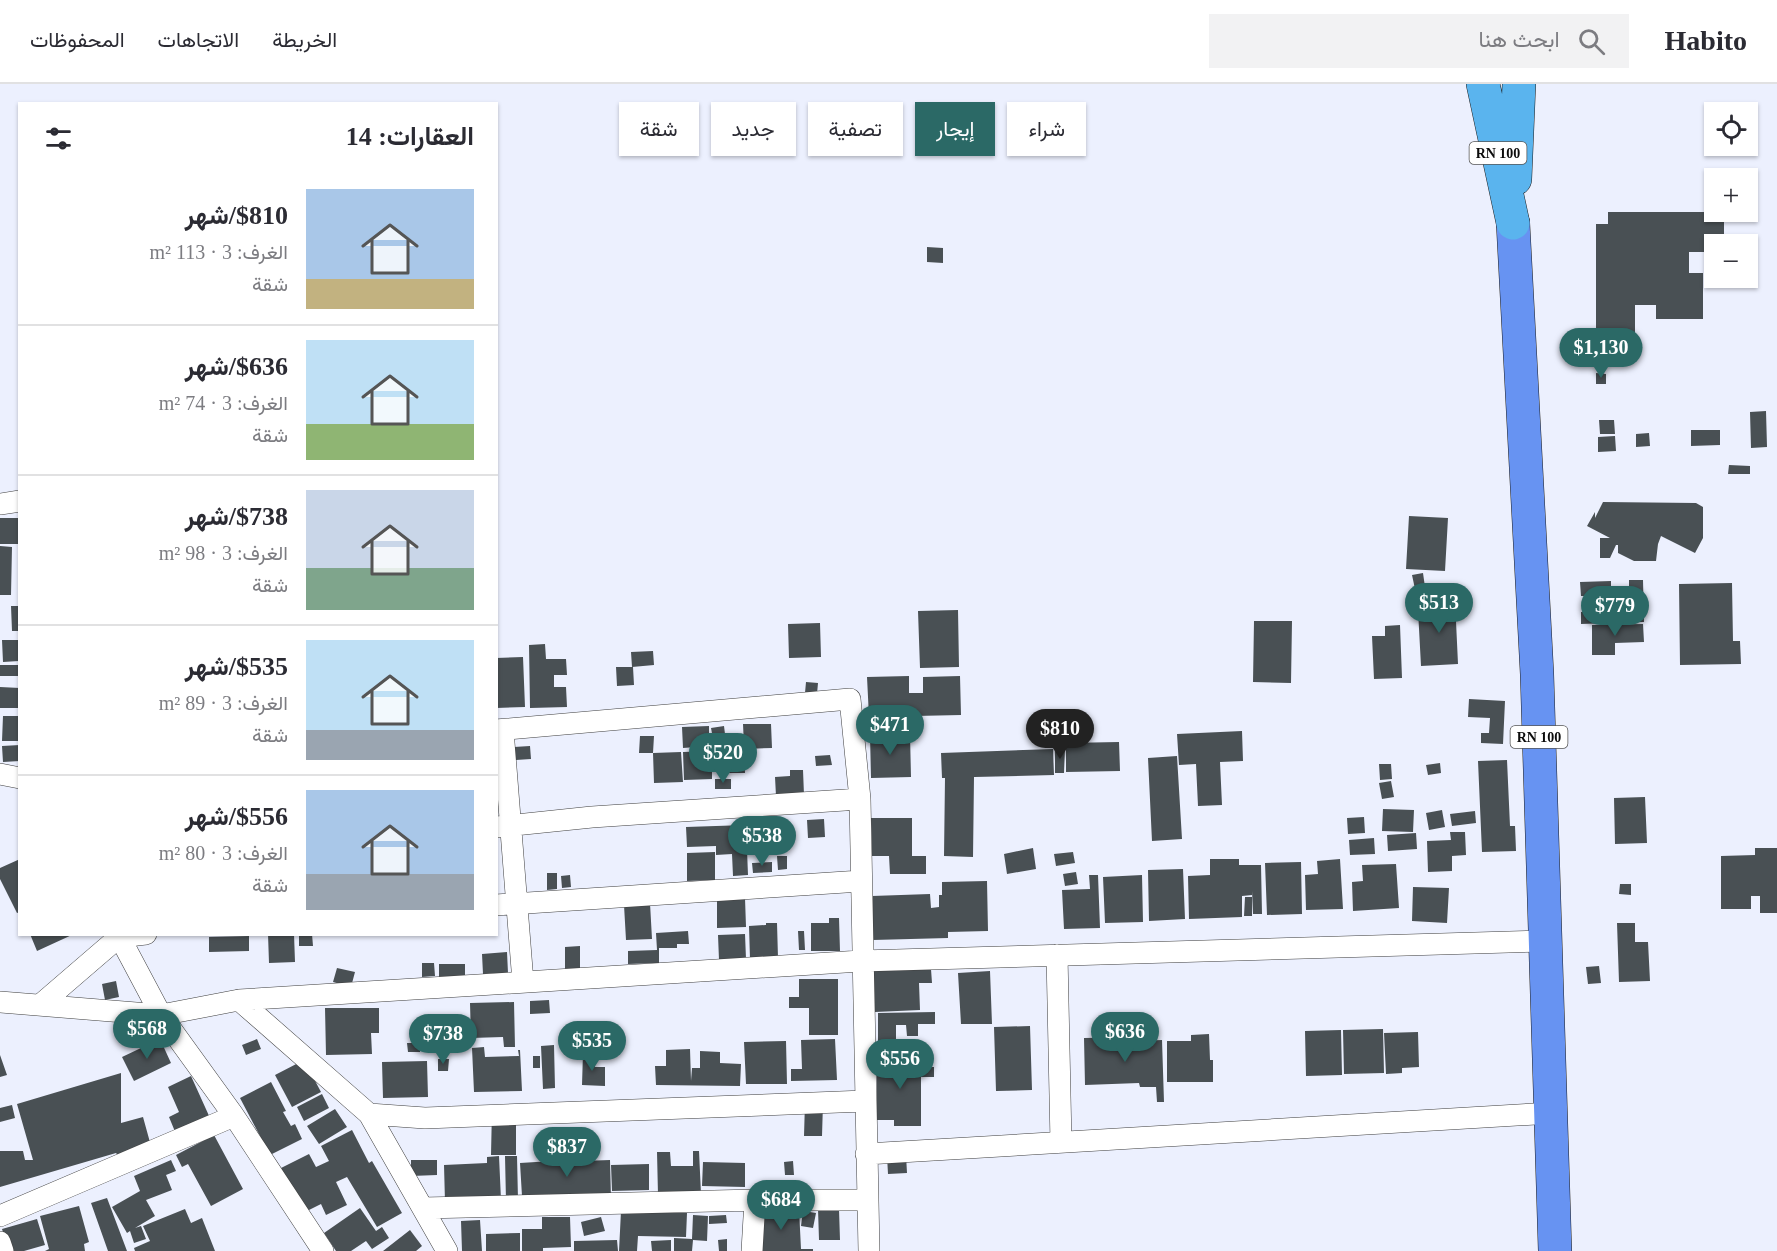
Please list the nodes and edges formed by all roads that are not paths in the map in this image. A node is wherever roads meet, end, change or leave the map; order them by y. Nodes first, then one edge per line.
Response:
1 (1484, 84) edge
2 (1519, 84) edge
3 (1513, 223) junction
4 (18, 501) edge
5 (0, 504) edge
6 (500, 730) edge
7 (0, 774) edge
8 (18, 778) edge
9 (860, 799) junction
10 (503, 826) edge
11 (861, 881) junction
12 (507, 904) edge
13 (119, 936) edge
14 (1545, 941) junction
15 (1057, 955) junction
16 (861, 961) junction
17 (524, 982) junction
18 (239, 1000) junction
19 (0, 1002) edge
20 (40, 1005) junction
21 (161, 1015) junction
22 (865, 1101) junction
23 (1551, 1113) junction
24 (369, 1114) junction
25 (234, 1116) junction
26 (1061, 1142) junction
27 (866, 1154) junction
28 (755, 1200) junction
29 (867, 1200) junction
30 (423, 1208) junction
31 (0, 1216) edge
32 (0, 1242) edge
33 (3, 1251) edge
34 (323, 1251) edge
35 (447, 1251) edge
36 (752, 1251) edge
37 (869, 1251) edge
38 (1555, 1251) edge

1 - 3 highway, RN 100
2 - 3 highway, RN 100
3 - 14 main road, RN 100
4 - 5 street
6 - 9 street
6 - 10 street
7 - 8 street
9 - 10 street
9 - 11 street
10 - 12 street
11 - 12 street
11 - 16 street
12 - 17 street
13 - 20 street
13 - 21 street
14 - 15 street
14 - 23 main road, RN 100
15 - 16 street
15 - 26 street
16 - 17 street
16 - 22 street
17 - 18 street
18 - 21 street
18 - 24 street
19 - 20 street
20 - 21 street
21 - 25 street
22 - 24 street
22 - 27 street
23 - 26 street
23 - 38 main road, RN 100
24 - 30 street
25 - 31 street
25 - 34 street
26 - 27 street
27 - 29 street
28 - 29 street
28 - 30 street
28 - 36 street
29 - 37 street
30 - 35 street
32 - 33 street

